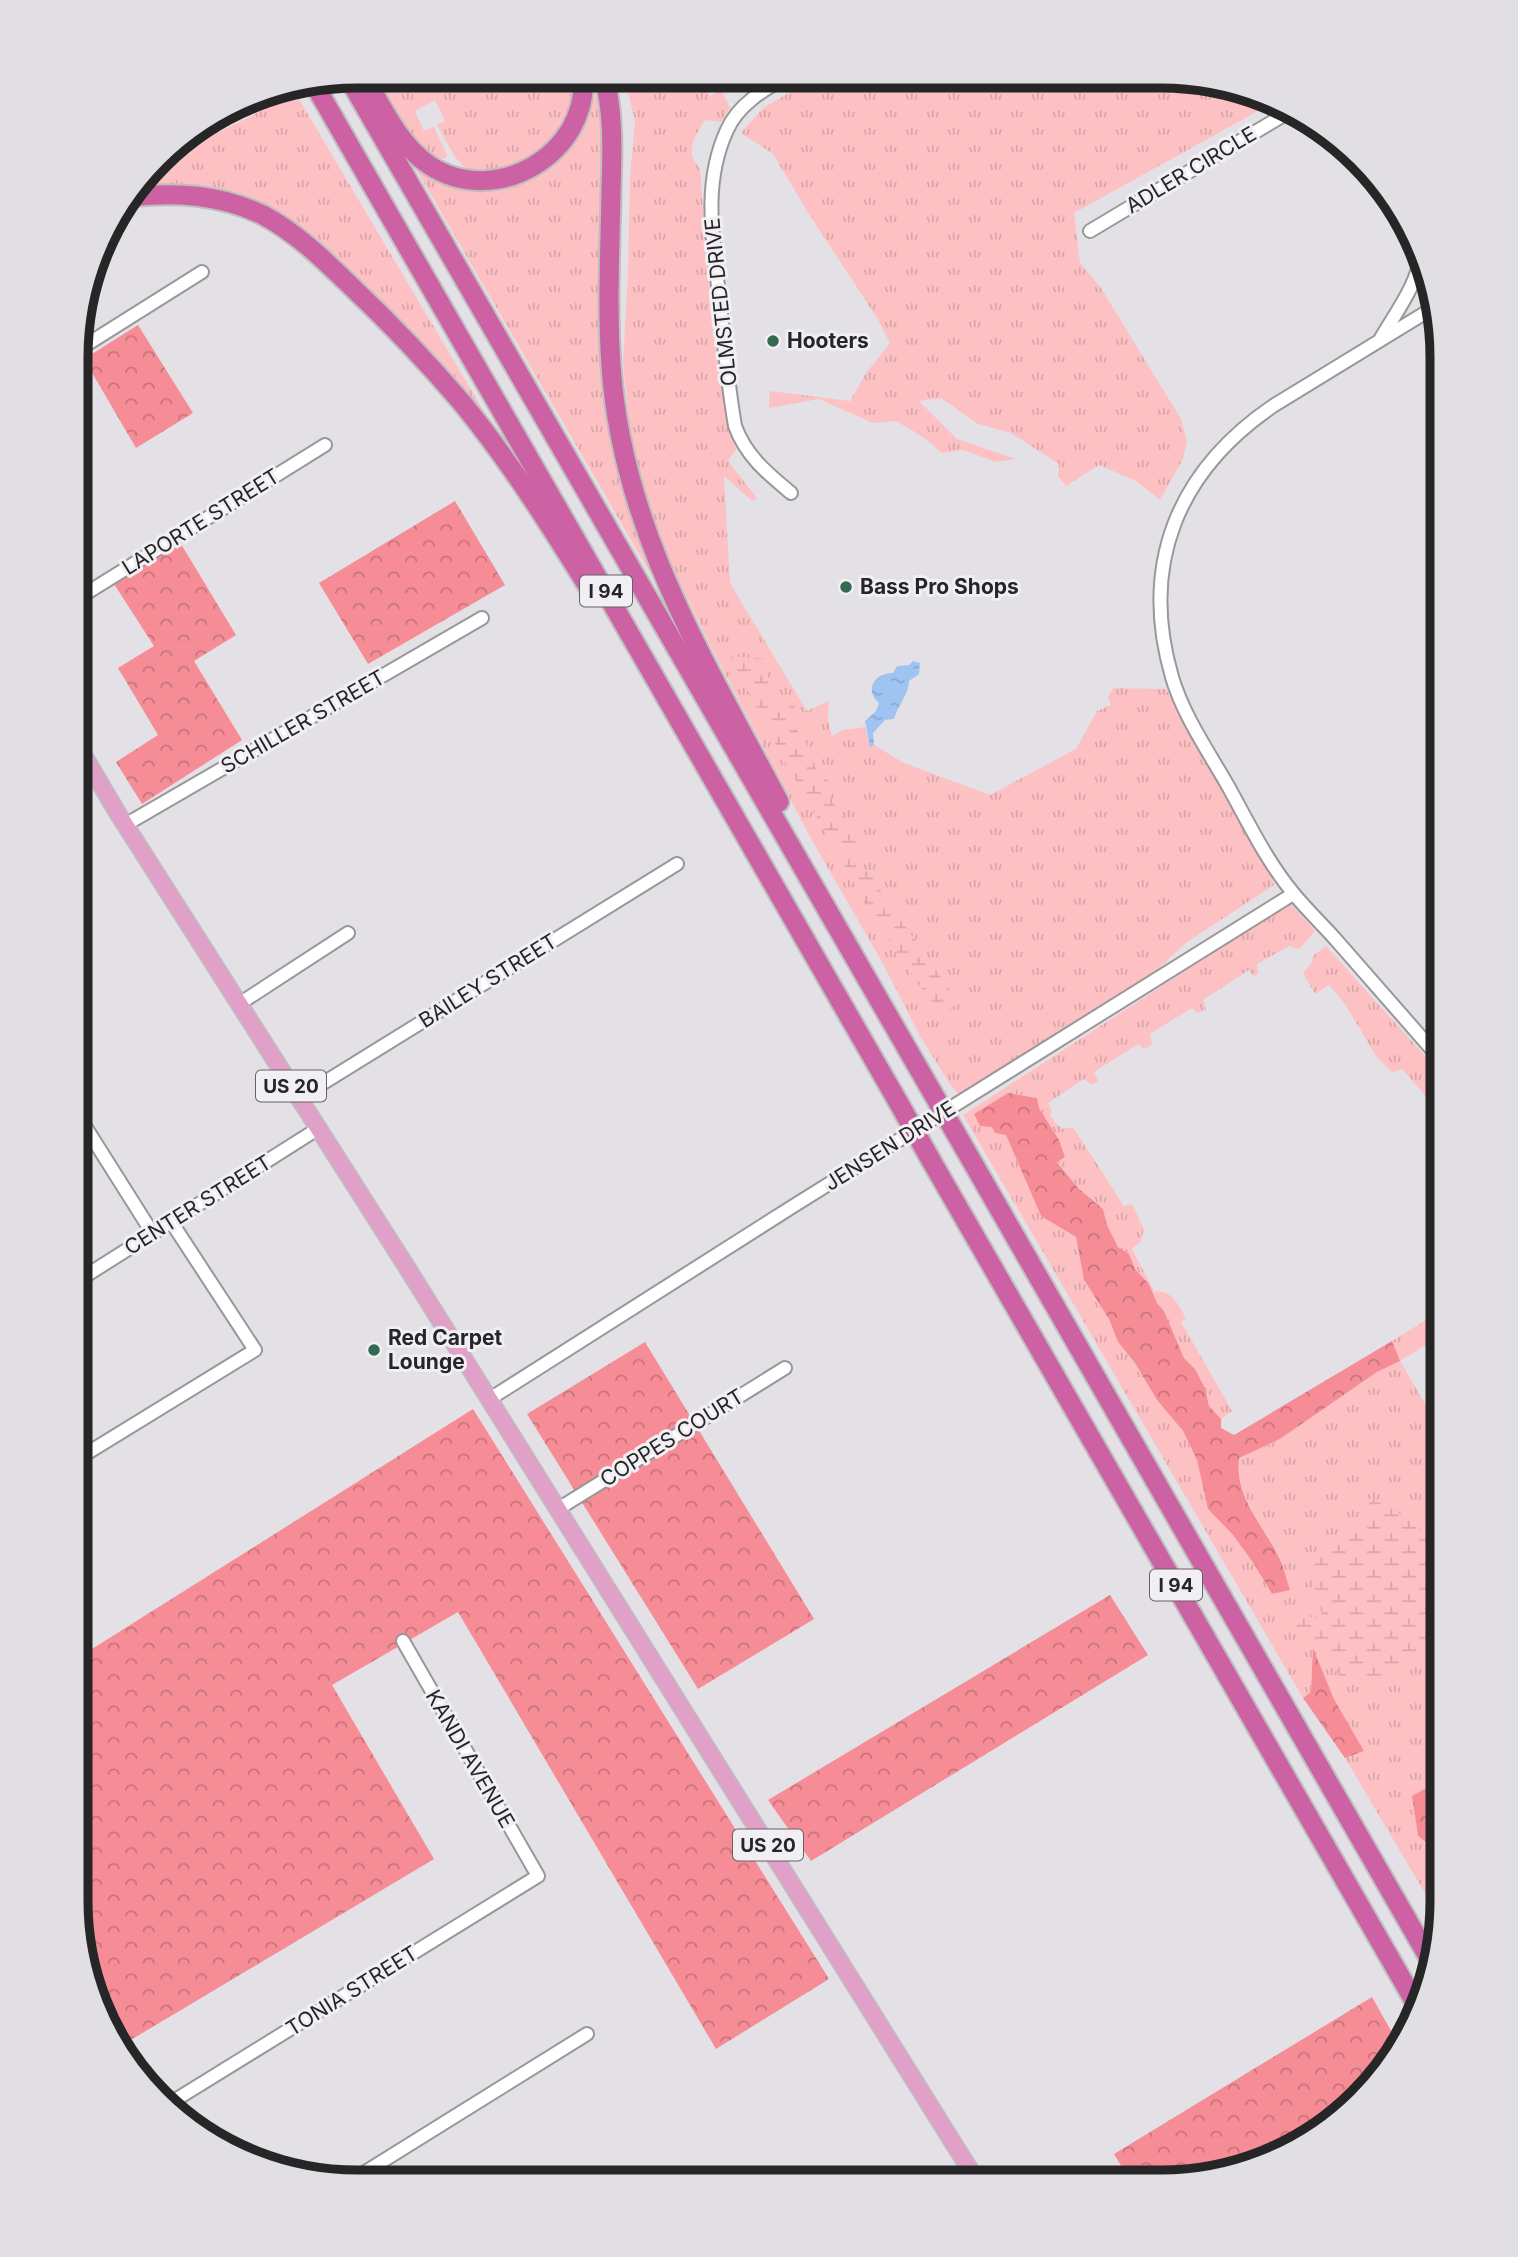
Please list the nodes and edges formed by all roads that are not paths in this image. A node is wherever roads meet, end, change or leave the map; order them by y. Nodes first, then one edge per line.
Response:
1 (355, 88) edge
2 (371, 88) edge
3 (583, 88) edge
4 (607, 88) edge
5 (767, 88) edge
6 (318, 91) edge
7 (307, 92) edge
8 (1282, 116) edge
9 (351, 148) junction
10 (141, 196) edge
11 (1090, 231) dead end
12 (202, 272) dead end
13 (1417, 272) edge
14 (1426, 312) edge
15 (1380, 341) junction
16 (88, 344) edge
17 (325, 445) dead end
18 (791, 493) dead end
19 (88, 593) edge
20 (482, 618) dead end
21 (700, 755) junction
22 (88, 763) edge
23 (88, 776) edge
24 (121, 819) junction
25 (677, 864) dead end
26 (1293, 894) junction
27 (348, 933) dead end
28 (239, 1004) junction
29 (1430, 1047) edge
30 (909, 1054) junction
31 (299, 1098) junction
32 (319, 1128) junction
33 (88, 1131) edge
34 (172, 1223) junction
35 (153, 1234) junction
36 (88, 1275) edge
37 (785, 1368) dead end
38 (488, 1399) junction
39 (88, 1453) edge
40 (558, 1509) junction
41 (403, 1642) dead end
42 (538, 1876) joint
43 (1425, 1952) edge
44 (1413, 1997) edge
45 (587, 2034) dead end
46 (175, 2100) edge
47 (368, 2170) edge
48 (970, 2170) edge

1 - 30 highway, I 94
2 - 3 highway
4 - 30 highway
5 - 18 street, OLMSTED DRIVE
6 - 9 highway, I 94
7 - 9 highway
8 - 11 street, ADLER CIRCLE
9 - 21 highway, I 94
10 - 21 highway
12 - 16 street
13 - 15 street
14 - 15 street
15 - 26 street
17 - 19 street, LAPORTE STREET
20 - 24 street, SCHILLER STREET
21 - 44 highway, I 94, bridge
22 - 24 main road, US 20
23 - 24 main road, US 20
24 - 28 main road, US 20
25 - 31 street, BAILEY STREET
26 - 29 street
26 - 38 street, JENSEN DRIVE
27 - 28 street
28 - 31 main road, US 20
30 - 43 highway, I 94, bridge
31 - 32 main road, US 20
32 - 34 street, CENTER STREET
32 - 38 main road, US 20
33 - 35 street
34 - 35 street, CENTER STREET
34 - 39 street
35 - 36 street, CENTER STREET
37 - 40 street, COPPES COURT
38 - 40 main road, US 20
40 - 48 main road, US 20
41 - 42 street, KANDI AVENUE
42 - 46 street, TONIA STREET
45 - 47 street

